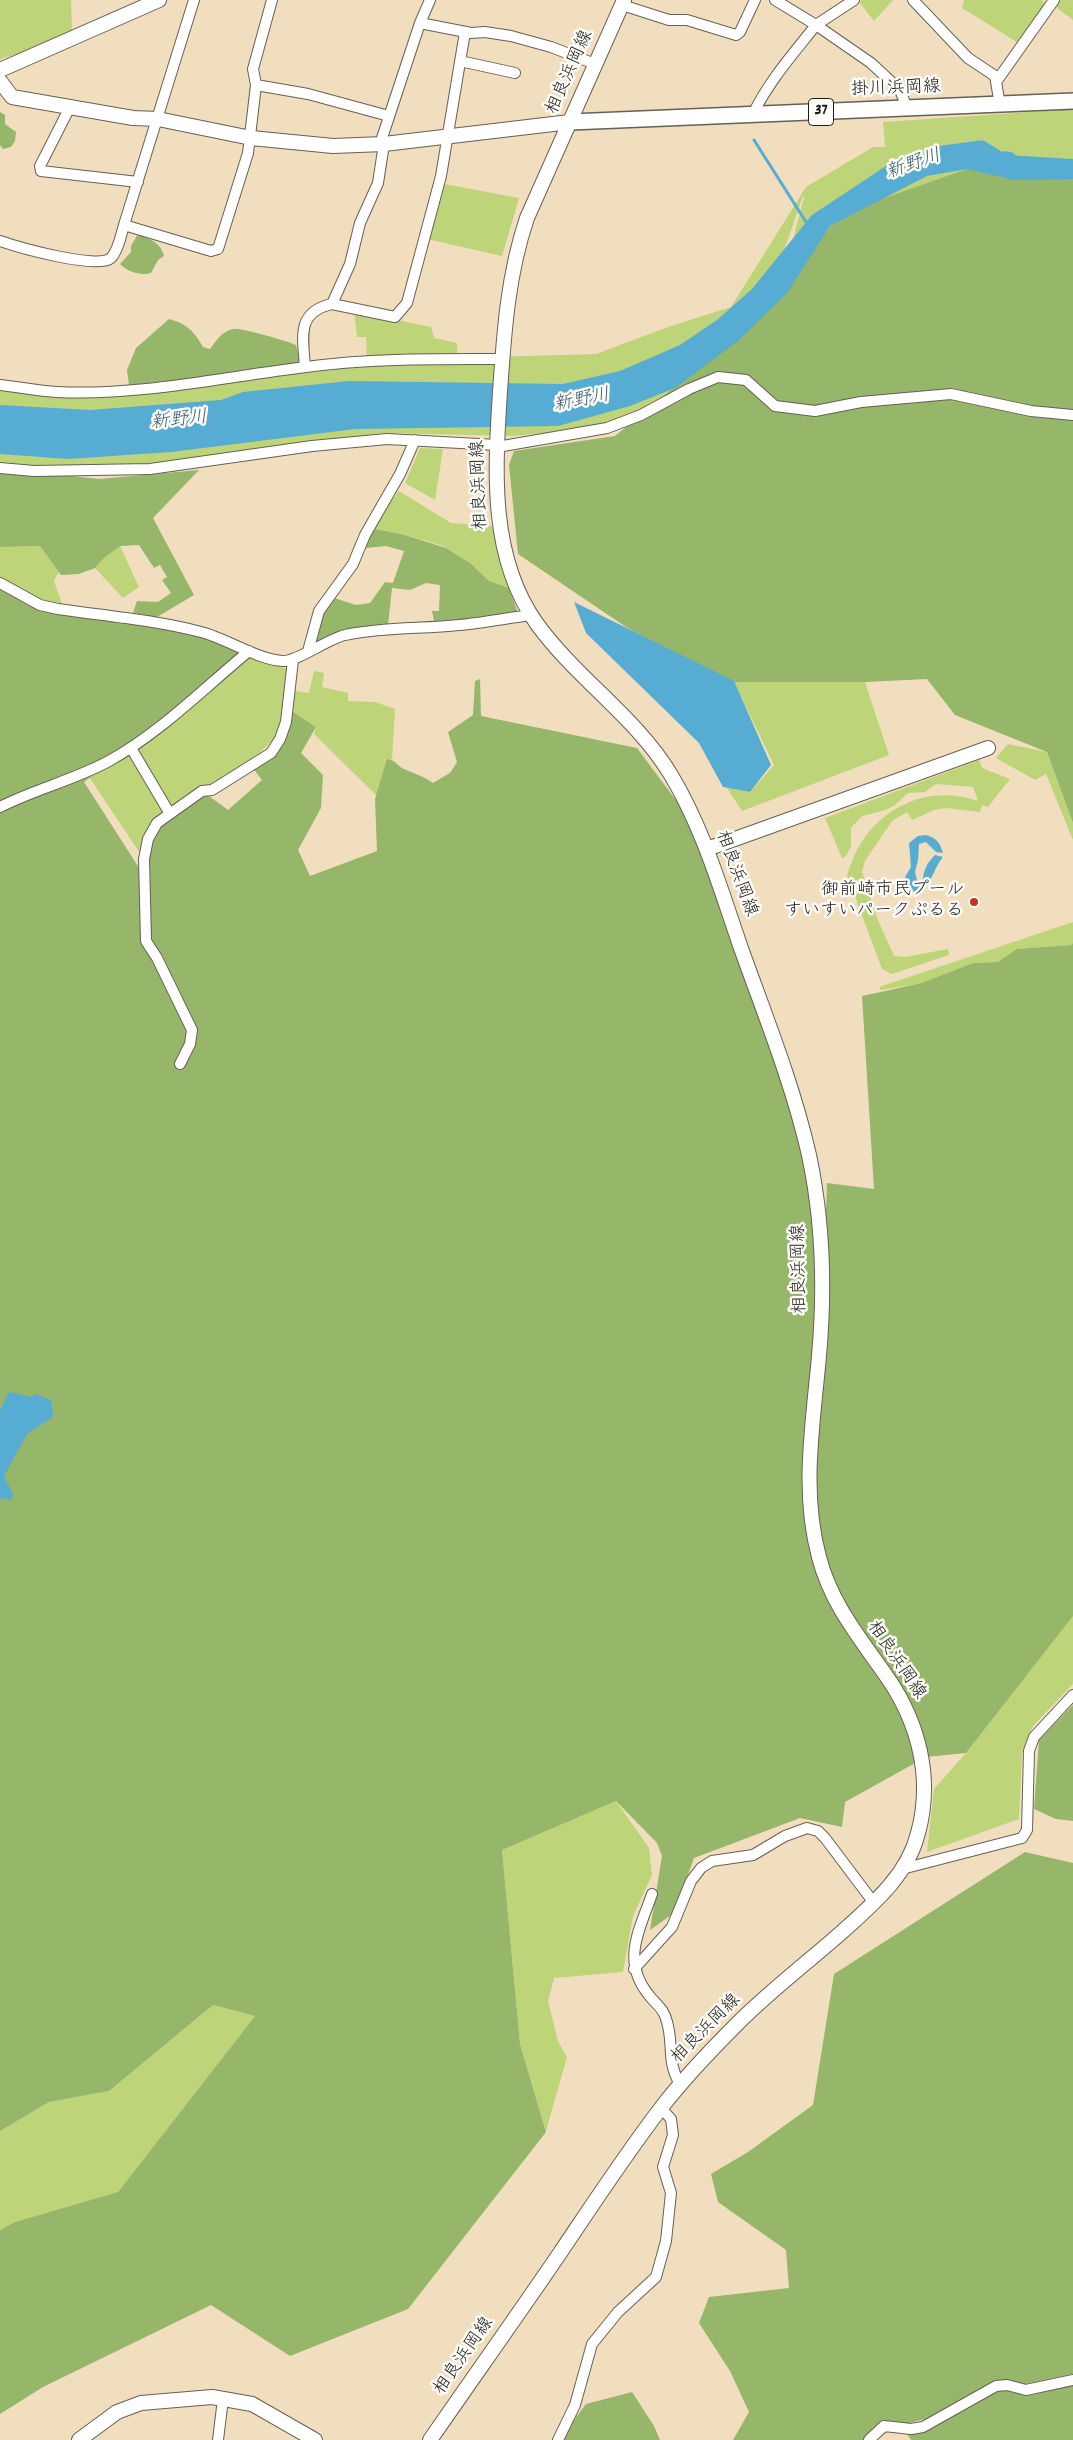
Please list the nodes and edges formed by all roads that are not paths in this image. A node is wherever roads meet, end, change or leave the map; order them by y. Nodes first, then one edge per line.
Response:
1 (159, 0) edge
2 (194, 0) edge
3 (272, 0) edge
4 (430, 0) edge
5 (755, 0) edge
6 (777, 0) edge
7 (854, 0) edge
8 (913, 0) edge
9 (1054, 0) edge
10 (623, 3) edge
11 (420, 23) junction
12 (816, 25) junction
13 (465, 32) junction
14 (460, 61) junction
15 (595, 64) junction
16 (0, 70) edge
17 (515, 73) dead end
18 (996, 82) junction
19 (256, 85) junction
20 (2, 88) edge
21 (1073, 101) edge
22 (1000, 105) junction
23 (70, 107) junction
24 (907, 108) junction
25 (753, 114) junction
26 (389, 116) junction
27 (158, 119) junction
28 (570, 122) junction
29 (449, 136) junction
30 (251, 138) junction
31 (382, 144) junction
32 (138, 182) junction
33 (124, 225) junction
34 (0, 241) edge
35 (332, 304) junction
36 (502, 361) junction
37 (305, 367) junction
38 (0, 385) edge
39 (1073, 414) edge
40 (415, 440) junction
41 (497, 444) junction
42 (0, 468) edge
43 (0, 583) edge
44 (531, 615) junction
45 (249, 651) junction
46 (308, 651) junction
47 (293, 660) junction
48 (131, 748) junction
49 (988, 748) dead end
50 (0, 807) edge
51 (170, 814) junction
52 (707, 849) junction
53 (180, 1064) dead end
54 (1073, 1695) edge
55 (902, 1869) junction
56 (652, 1894) dead end
57 (874, 1903) junction
58 (634, 1969) junction
59 (680, 2084) junction
60 (661, 2108) junction
61 (1073, 2380) edge
62 (223, 2399) junction
63 (79, 2440) edge
64 (218, 2440) edge
65 (315, 2440) edge
66 (430, 2440) edge
67 (558, 2440) edge
68 (869, 2440) edge

1 - 16 main road
2 - 27 street
3 - 19 street
4 - 11 street
5 - 10 street
6 - 12 street
7 - 12 street
8 - 18 street
9 - 18 street
10 - 15 main road, 相良浜岡線
11 - 13 street
11 - 26 street
12 - 24 street
12 - 25 street
13 - 14 street
13 - 15 street
14 - 17 street
14 - 29 street
15 - 28 main road, 相良浜岡線
18 - 22 street
19 - 26 street
19 - 30 street
20 - 23 main road
21 - 22 main road, 掛川浜岡線 / 37
22 - 24 main road, 掛川浜岡線 / 37
23 - 27 main road
23 - 32 street
24 - 25 main road, 掛川浜岡線 / 37
25 - 28 main road, 掛川浜岡線 / 37
26 - 31 street
27 - 30 main road
27 - 32 street
28 - 29 main road
28 - 36 main road, 相良浜岡線
29 - 31 main road
29 - 35 street
30 - 31 main road
30 - 33 street
31 - 35 street
32 - 33 street
33 - 34 street
35 - 37 street
36 - 37 street
36 - 41 main road, 相良浜岡線
37 - 38 street
39 - 41 street
40 - 41 street
40 - 42 street
40 - 46 street
41 - 44 main road, 相良浜岡線
43 - 45 street
44 - 46 street
44 - 52 main road, 相良浜岡線
45 - 47 street
45 - 48 street
46 - 47 street
47 - 51 street
48 - 50 street
48 - 51 street
49 - 52 main road
51 - 53 street
52 - 55 main road, 相良浜岡線
54 - 55 street
55 - 57 main road, 相良浜岡線
56 - 58 street
57 - 58 street
57 - 59 main road, 相良浜岡線
58 - 59 street
59 - 60 main road, 相良浜岡線
60 - 66 main road, 相良浜岡線
60 - 67 street
61 - 68 street
62 - 63 main road
62 - 64 street
62 - 65 main road

